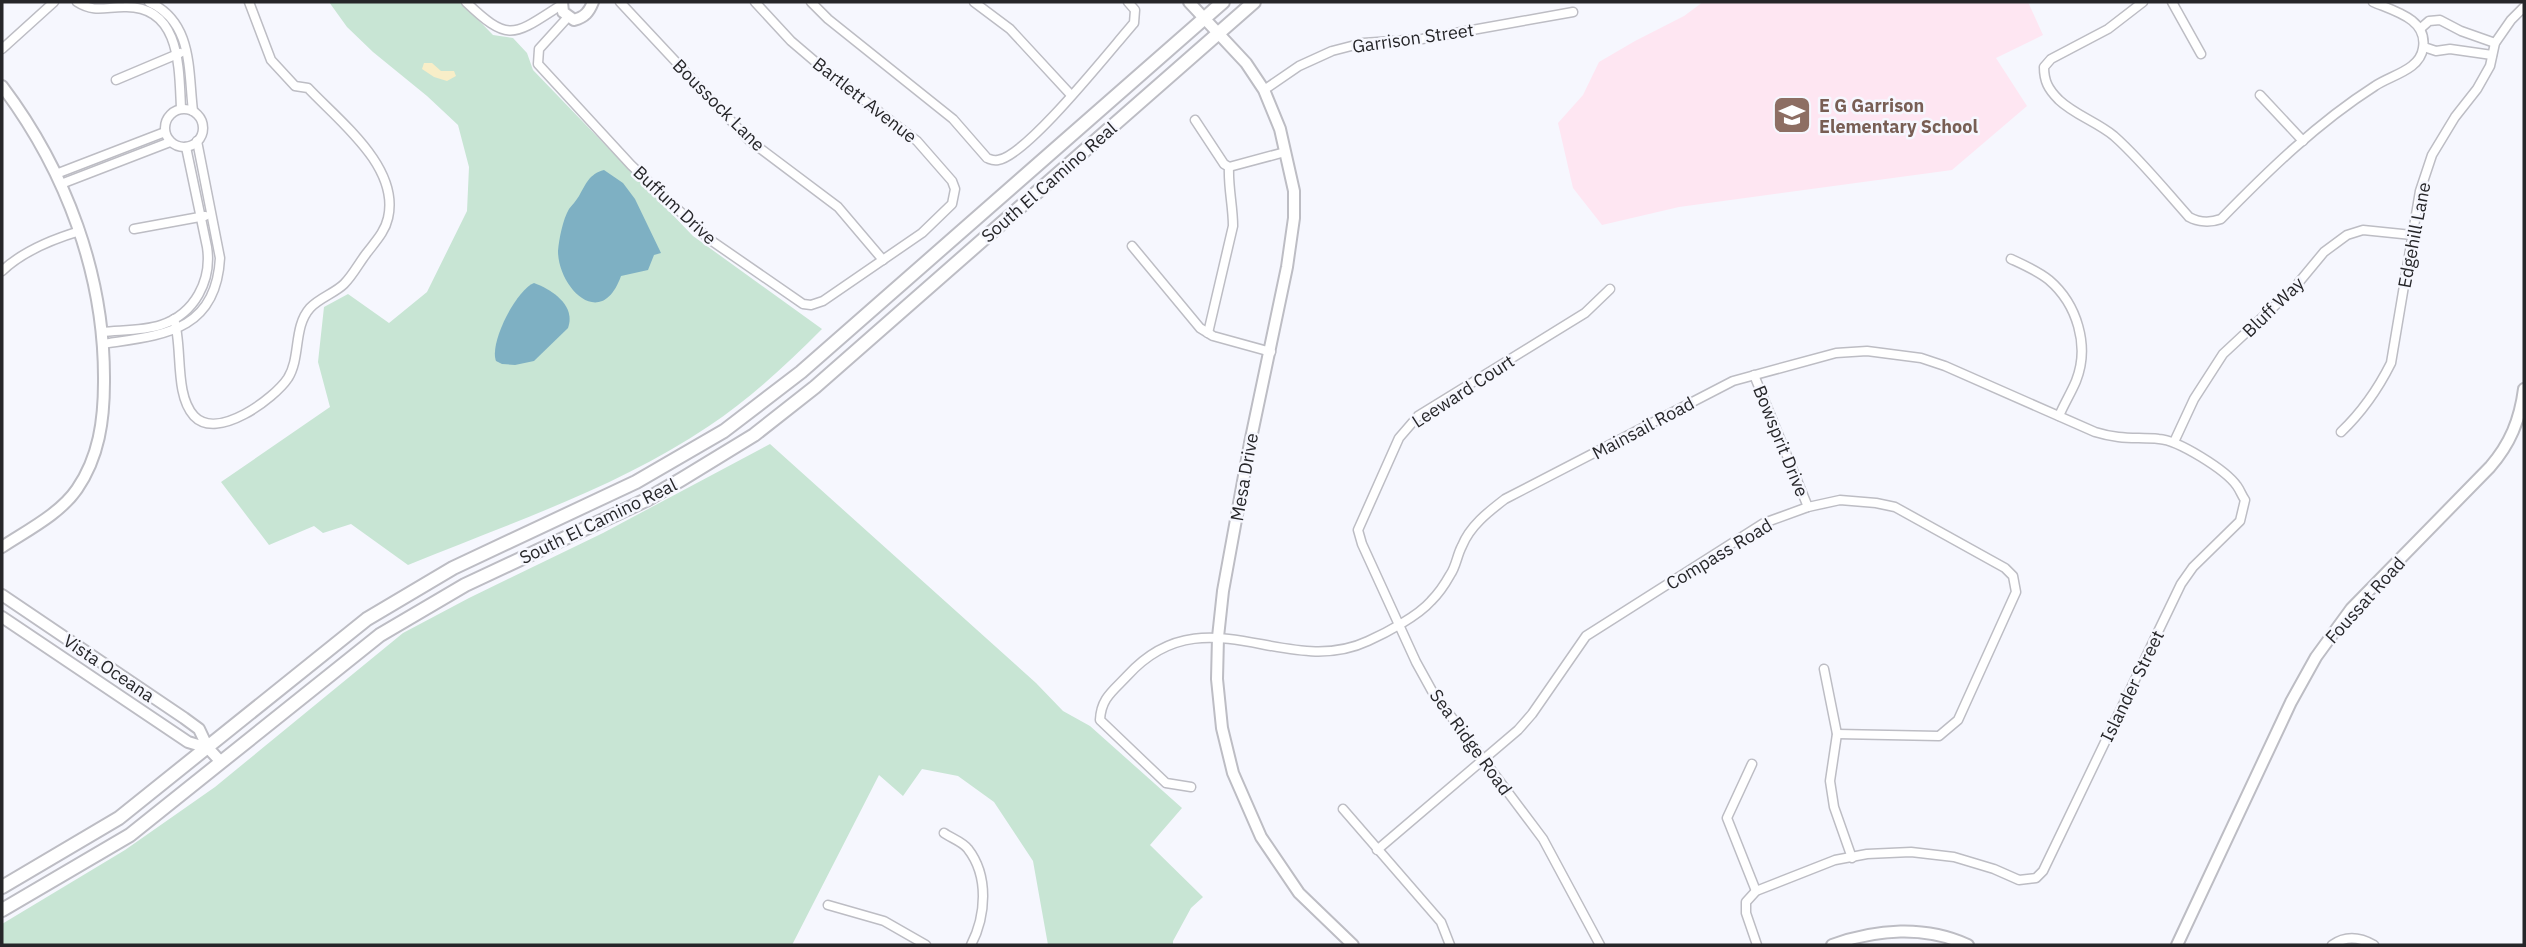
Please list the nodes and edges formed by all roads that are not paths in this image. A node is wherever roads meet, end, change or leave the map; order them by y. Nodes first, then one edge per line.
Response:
1 (54, 2) edge
2 (77, 2) edge
3 (249, 2) edge
4 (466, 2) edge
5 (593, 2) edge
6 (620, 2) edge
7 (755, 2) edge
8 (811, 2) edge
9 (974, 2) edge
10 (1128, 2) edge
11 (1189, 2) edge
12 (1223, 2) edge
13 (1254, 2) edge
14 (2143, 2) edge
15 (2172, 2) edge
16 (2373, 2) edge
17 (561, 4) edge
18 (150, 6) edge
19 (2524, 7) edge
20 (1573, 12) dead end
21 (568, 17) junction
22 (1205, 19) junction
23 (2421, 29) junction
24 (1219, 34) junction
25 (2495, 43) junction
26 (2424, 47) junction
27 (2, 48) edge
28 (182, 52) junction
29 (2201, 54) dead end
30 (2492, 55) junction
31 (116, 80) dead end
32 (2, 86) edge
33 (1264, 90) junction
34 (1071, 95) junction
35 (2260, 95) dead end
36 (181, 108) junction
37 (193, 111) junction
38 (1195, 120) dead end
39 (165, 132) junction
40 (197, 141) junction
41 (2303, 141) junction
42 (170, 142) junction
43 (186, 147) junction
44 (1286, 152) junction
45 (1229, 167) junction
46 (59, 179) junction
47 (212, 215) junction
48 (202, 216) junction
49 (134, 229) dead end
50 (80, 231) junction
51 (2412, 235) junction
52 (1132, 246) dead end
53 (2011, 259) dead end
54 (883, 260) junction
55 (2, 271) edge
56 (1610, 289) dead end
57 (174, 318) junction
58 (177, 330) junction
59 (1208, 333) junction
60 (102, 338) junction
61 (1271, 352) junction
62 (1754, 375) junction
63 (2524, 389) edge
64 (2059, 416) junction
65 (2341, 432) dead end
66 (2174, 442) junction
67 (1808, 507) junction
68 (2244, 507) joint
69 (1358, 530) joint
70 (2, 547) edge
71 (2, 595) edge
72 (2, 617) edge
73 (1398, 624) junction
74 (1218, 637) junction
75 (1824, 669) dead end
76 (1837, 734) junction
77 (208, 748) junction
78 (1484, 760) junction
79 (221, 762) junction
80 (1752, 764) dead end
81 (1191, 787) dead end
82 (1343, 809) dead end
83 (944, 833) dead end
84 (1377, 850) junction
85 (1852, 859) junction
86 (2, 887) edge
87 (1756, 891) junction
88 (828, 905) dead end
89 (2, 909) edge
90 (926, 945) edge
91 (971, 945) edge
92 (1353, 945) edge
93 (1450, 945) edge
94 (1600, 945) edge
95 (1757, 945) edge
96 (1832, 945) edge
97 (1968, 945) edge
98 (2177, 945) edge
99 (2332, 945) edge
100 (2374, 945) edge

1 - 27 street
2 - 18 street
3 - 58 street
4 - 17 street
5 - 21 main road
6 - 54 street, Boussock Lane
7 - 54 street, Bartlett Avenue
8 - 34 street
9 - 34 street
10 - 34 street
11 - 22 main road, Mesa Drive
12 - 22 main road, South El Camino Real
13 - 24 main road, South El Camino Real
14 - 41 street
15 - 29 street
16 - 23 street
17 - 21 main road
18 - 28 street
19 - 25 street, Edgehill Lane
20 - 33 street, Garrison Street
21 - 54 street, Buffum Drive
22 - 24 main road, Mesa Drive
22 - 77 main road, South El Camino Real
23 - 25 street
23 - 26 street
24 - 33 main road, Mesa Drive
24 - 79 main road, South El Camino Real
25 - 30 street, Edgehill Lane
26 - 30 street
26 - 41 street
28 - 31 street
28 - 36 street
28 - 37 street
30 - 51 street, Edgehill Lane
32 - 46 main road
33 - 44 main road, Mesa Drive
35 - 41 street
36 - 37 street
36 - 39 street
37 - 40 street
38 - 45 street
39 - 42 street
39 - 46 street
40 - 43 street
40 - 47 street
42 - 43 street
42 - 46 street
43 - 48 street
44 - 45 street
44 - 61 main road, Mesa Drive
45 - 59 street
46 - 50 main road
47 - 48 street
47 - 58 street
48 - 49 street
48 - 57 street
50 - 55 street
50 - 60 main road
51 - 65 street, Edgehill Lane
51 - 66 street, Bluff Way
52 - 59 street
53 - 64 street
56 - 69 street, Leeward Court
57 - 58 street
57 - 60 street
58 - 60 street
59 - 61 street
60 - 70 main road
61 - 74 main road, Mesa Drive
62 - 64 street, Mainsail Road
62 - 67 street, Bowsprit Drive
62 - 73 street, Mainsail Road
63 - 98 main road, Foussat Road
64 - 66 street, Mainsail Road
66 - 68 street, Mainsail Road
67 - 76 street, Compass Road
67 - 78 street, Compass Road
68 - 85 street, Islander Street
69 - 73 street, Sea Ridge Road
71 - 77 main road, Vista Oceana
72 - 77 main road, Vista Oceana
73 - 74 street, Mainsail Road
73 - 78 street, Sea Ridge Road
74 - 81 street, Mainsail Road
74 - 92 main road, Mesa Drive
75 - 76 street
76 - 85 street
77 - 79 main road, Vista Oceana
77 - 86 main road, South El Camino Real
78 - 84 street, Compass Road
78 - 94 street, Sea Ridge Road
79 - 89 main road, South El Camino Real
80 - 87 street
82 - 84 street
83 - 91 street
84 - 93 street
85 - 87 street
87 - 95 street
88 - 90 street
96 - 97 main road
99 - 100 street

